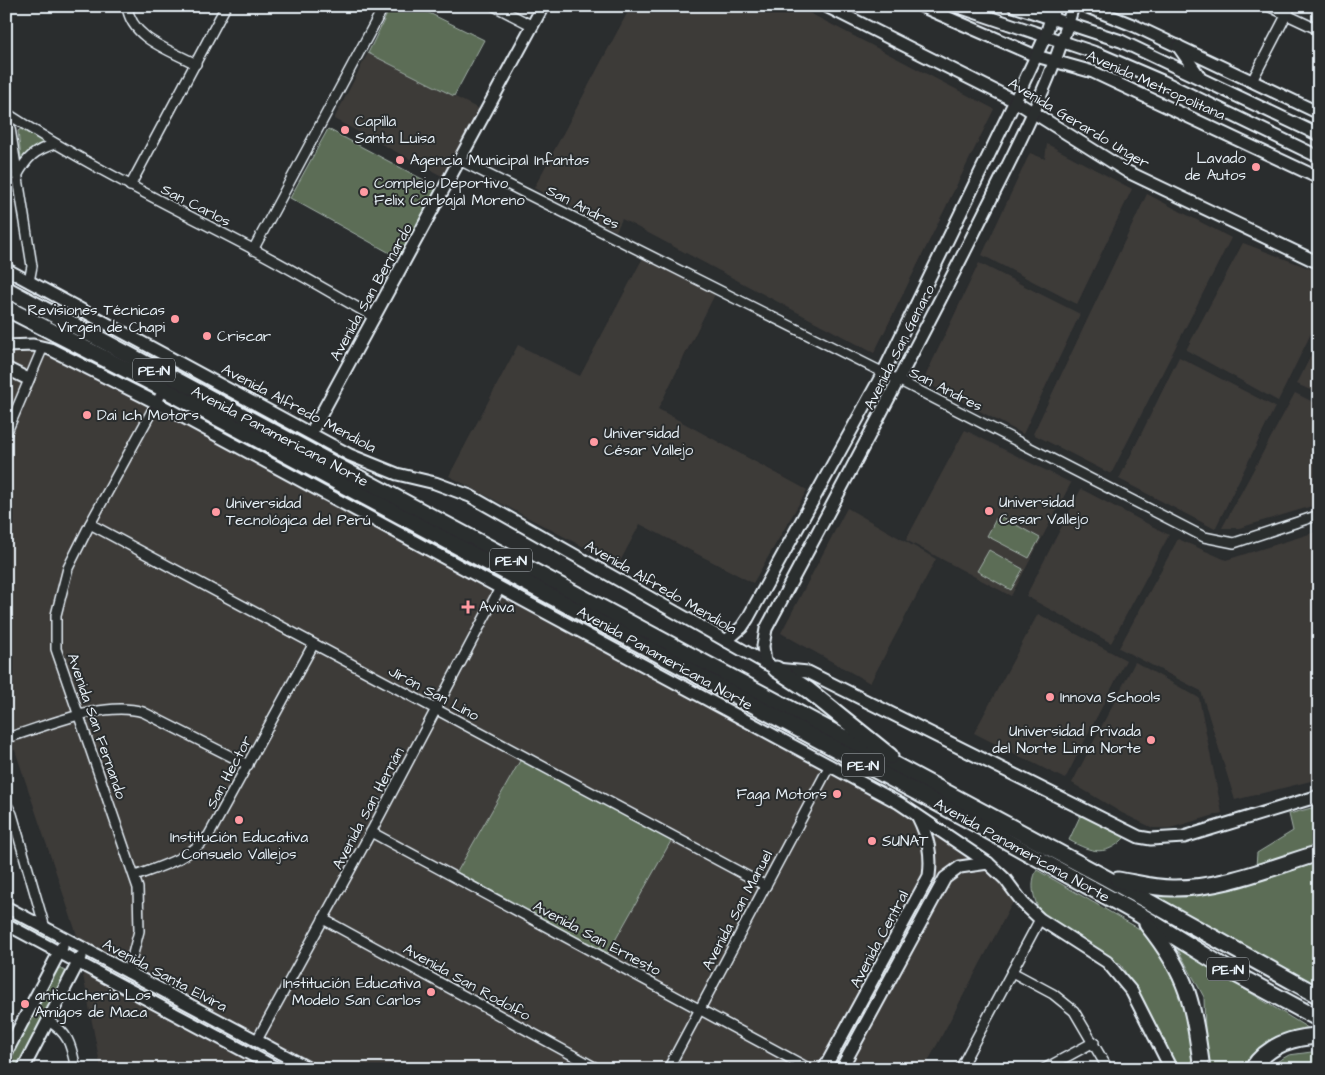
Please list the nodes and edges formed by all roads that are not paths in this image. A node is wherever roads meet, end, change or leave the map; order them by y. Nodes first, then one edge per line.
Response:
1 (127, 6) edge
2 (226, 6) edge
3 (384, 6) edge
4 (494, 6) edge
5 (543, 6) edge
6 (826, 6) edge
7 (922, 6) edge
8 (956, 6) edge
9 (1014, 6) edge
10 (1073, 6) edge
11 (1085, 6) edge
12 (1268, 6) edge
13 (1292, 6) edge
14 (1053, 11) edge
15 (1287, 16) junction
16 (1068, 23) junction
17 (532, 26) junction
18 (1319, 30) edge
19 (1045, 37) junction
20 (1063, 42) junction
21 (1178, 46) junction
22 (1036, 56) junction
23 (1057, 61) junction
24 (196, 64) junction
25 (1200, 78) junction
26 (1252, 81) junction
27 (1015, 100) junction
28 (6, 103) edge
29 (1034, 111) junction
30 (1319, 113) edge
31 (8, 114) junction
32 (1319, 122) edge
33 (1303, 127) junction
34 (1319, 135) edge
35 (55, 144) junction
36 (1319, 157) edge
37 (459, 160) junction
38 (17, 176) junction
39 (1319, 178) edge
40 (130, 186) junction
41 (253, 250) junction
42 (1319, 263) edge
43 (6, 269) edge
44 (29, 282) junction
45 (6, 289) edge
46 (6, 308) edge
47 (374, 317) junction
48 (6, 346) edge
49 (43, 347) junction
50 (6, 368) edge
51 (883, 373) junction
52 (28, 379) junction
53 (900, 381) junction
54 (164, 389) junction
55 (157, 403) junction
56 (312, 433) junction
57 (6, 434) edge
58 (817, 495) junction
59 (833, 504) junction
60 (1319, 516) edge
61 (90, 524) junction
62 (500, 588) junction
63 (726, 641) junction
64 (313, 645) junction
65 (770, 666) junction
66 (436, 709) junction
67 (78, 716) junction
68 (6, 740) edge
69 (248, 765) junction
70 (830, 765) junction
71 (910, 773) junction
72 (1319, 796) edge
73 (6, 803) edge
74 (918, 817) junction
75 (372, 832) junction
76 (1319, 853) edge
77 (988, 862) junction
78 (135, 876) junction
79 (1106, 878) junction
80 (766, 886) junction
81 (6, 907) edge
82 (1140, 915) junction
83 (323, 919) junction
84 (1040, 919) junction
85 (6, 924) edge
86 (45, 928) junction
87 (900, 932) junction
88 (911, 937) junction
89 (66, 939) junction
90 (85, 949) junction
91 (59, 953) junction
92 (78, 963) junction
93 (1012, 972) junction
94 (128, 973) junction
95 (1319, 996) edge
96 (700, 1009) junction
97 (1319, 1020) edge
98 (48, 1021) junction
99 (1319, 1036) edge
100 (257, 1040) junction
101 (1094, 1042) junction
102 (280, 1052) junction
103 (6, 1053) edge
104 (276, 1067) edge
105 (22, 1069) edge
106 (76, 1069) edge
107 (310, 1069) edge
108 (598, 1069) edge
109 (668, 1069) edge
110 (810, 1069) edge
111 (824, 1069) edge
112 (841, 1069) edge
113 (960, 1069) edge
114 (1044, 1069) edge
115 (1108, 1069) edge
116 (1171, 1069) edge
117 (1202, 1069) edge
118 (1252, 1069) edge

1 - 24 street
2 - 24 street
3 - 41 street
4 - 17 street
5 - 17 main road, Avenida San Bernardo
6 - 27 main road, Avenida Gerardo Unger
7 - 22 main road, Avenida Metropolitana
8 - 19 main road, Avenida Metropolitana
9 - 14 main road, Avenida Metropolitana
10 - 16 main road, Avenida San Genaro
11 - 21 main road
12 - 15 street
13 - 15 street
14 - 16 main road, Avenida Metropolitana
14 - 19 main road, Avenida San Genaro
15 - 18 street
15 - 26 street
16 - 20 main road, Avenida San Genaro
16 - 25 main road, Avenida Metropolitana
17 - 37 main road, Avenida San Bernardo
19 - 20 main road, Avenida Metropolitana
19 - 22 main road, Avenida San Genaro
20 - 23 main road, Avenida San Genaro
20 - 36 main road, Avenida Metropolitana
21 - 25 main road
21 - 26 main road
22 - 23 main road, Avenida Metropolitana
22 - 27 main road, Avenida San Genaro
23 - 29 main road, Avenida San Genaro
23 - 39 main road, Avenida Metropolitana
24 - 40 street
25 - 33 main road, Avenida Metropolitana
26 - 30 main road
27 - 29 main road, Avenida Gerardo Unger
27 - 51 main road, Avenida San Genaro
28 - 31 street
29 - 42 main road, Avenida Gerardo Unger
29 - 53 main road, Avenida San Genaro
31 - 35 street, San Carlos
31 - 38 street
32 - 33 main road
33 - 34 main road, Avenida Metropolitana
35 - 38 street
35 - 40 street, San Carlos
37 - 47 main road, Avenida San Bernardo
37 - 51 street, San Andres
38 - 44 street
40 - 41 street, San Carlos
41 - 47 street, San Carlos
43 - 44 main road, Avenida Alfredo Mendiola
44 - 56 main road, Avenida Alfredo Mendiola
45 - 71 highway, Avenida Panamericana Norte / PE-1N
46 - 54 highway, Avenida Panamericana Norte / PE-1N
47 - 56 main road, Avenida San Bernardo
48 - 49 main road
49 - 52 street
49 - 55 main road
50 - 52 main road
51 - 53 street, San Andres
51 - 58 main road, Avenida San Genaro
52 - 57 street
53 - 59 main road, Avenida San Genaro
53 - 60 street, San Andres
54 - 55 street, Avenida San Fernando
54 - 82 highway, Avenida Panamericana Norte / PE-1N
55 - 61 street, Avenida San Fernando
55 - 62 main road
56 - 63 main road, Avenida Alfredo Mendiola
58 - 59 main road
58 - 63 main road, Avenida San Genaro
59 - 65 main road, Avenida San Genaro
61 - 64 street, Jirón San Lino
61 - 67 street, Avenida San Fernando
62 - 66 street, Avenida San Hernán
62 - 70 main road
63 - 65 main road, Avenida Alfredo Mendiola
64 - 66 street, Jirón San Lino
64 - 69 street, San Hector
65 - 71 highway
65 - 72 main road, Avenida Alfredo Mendiola
66 - 75 street, Avenida San Hernán
66 - 80 street, Jirón San Lino
67 - 68 street
67 - 69 street
67 - 78 street, Avenida San Fernando
69 - 78 street, San Hector
70 - 74 main road
70 - 80 street, Avenida San Manuel
71 - 79 highway, Avenida Panamericana Norte / PE-1N
73 - 86 street
74 - 77 main road
74 - 87 main road, Avenida Central
75 - 83 street, Avenida San Hernán
75 - 96 street, Avenida San Ernesto
76 - 79 highway
77 - 84 main road
77 - 88 main road, Avenida Central
78 - 94 street, Avenida San Fernando
79 - 95 highway, Avenida Panamericana Norte / PE-1N
80 - 96 street, Avenida San Manuel
81 - 86 main road, Avenida Santa Elvira
82 - 97 highway, Avenida Panamericana Norte / PE-1N
82 - 117 highway
83 - 100 street, Avenida San Hernán
83 - 108 street, Avenida San Rodolfo
84 - 93 street
84 - 116 main road
85 - 91 main road, Avenida Santa Elvira
86 - 89 main road, Avenida Santa Elvira
87 - 88 main road
87 - 111 main road, Avenida Central
88 - 112 main road, Avenida Central
89 - 90 main road, Avenida Santa Elvira
89 - 91 main road
90 - 92 main road
90 - 94 main road, Avenida Santa Elvira
91 - 92 main road, Avenida Santa Elvira
91 - 103 main road
92 - 98 main road
92 - 104 main road, Avenida Santa Elvira
93 - 101 street
93 - 113 street
94 - 100 main road, Avenida Santa Elvira
96 - 109 street, Avenida San Manuel
96 - 110 street, Avenida San Ernesto
98 - 105 main road
98 - 106 street
99 - 118 highway
100 - 102 main road, Avenida Santa Elvira
101 - 114 street
101 - 115 street
102 - 104 main road
102 - 107 main road, Avenida Santa Elvira

